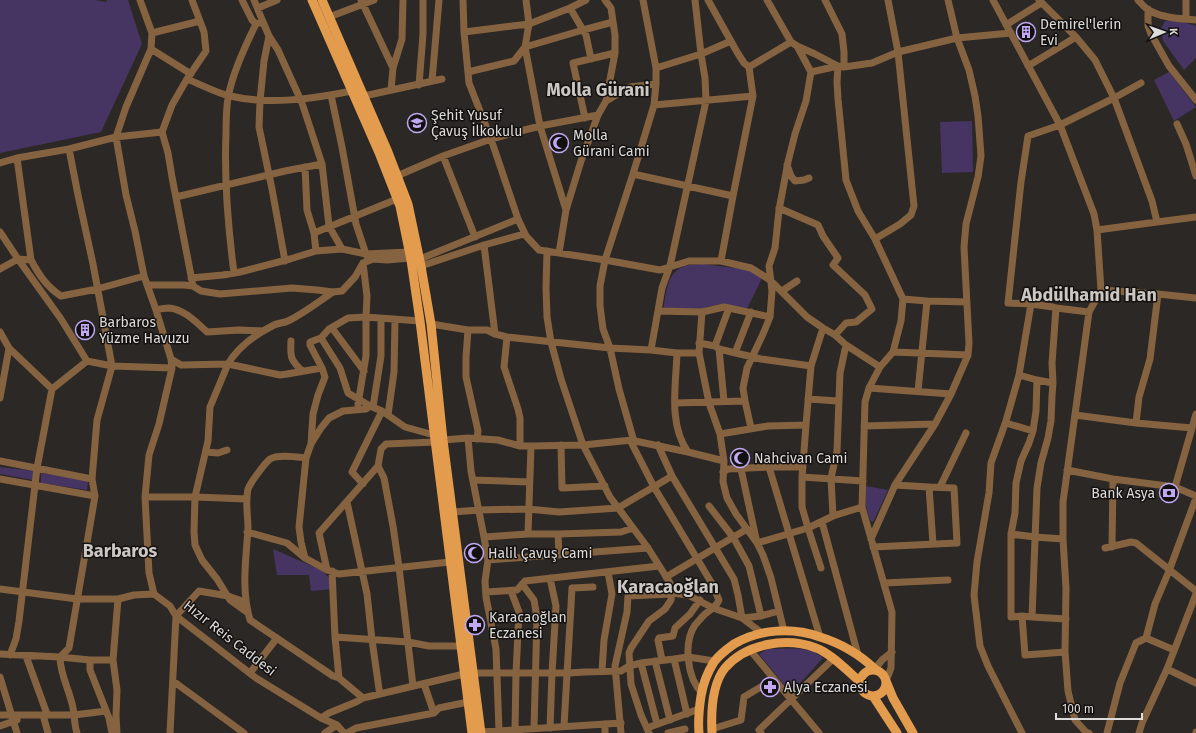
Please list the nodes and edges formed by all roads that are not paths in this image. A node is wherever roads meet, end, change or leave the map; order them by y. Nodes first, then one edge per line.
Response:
1 (140, 0) edge
2 (192, 0) edge
3 (242, 0) edge
4 (254, 0) edge
5 (277, 0) edge
6 (312, 0) edge
7 (322, 0) edge
8 (374, 0) edge
9 (403, 0) edge
10 (423, 0) edge
11 (439, 0) edge
12 (463, 0) edge
13 (526, 0) edge
14 (586, 0) edge
15 (605, 0) edge
16 (643, 0) edge
17 (695, 0) edge
18 (708, 0) edge
19 (767, 0) edge
20 (825, 0) edge
21 (832, 0) edge
22 (888, 0) edge
23 (948, 0) edge
24 (992, 0) edge
25 (1138, 0) edge
26 (1186, 0) edge
27 (362, 2) edge
28 (1040, 2) edge
29 (258, 8) junction
30 (570, 8) junction
31 (1148, 10) junction
32 (329, 17) junction
33 (834, 19) junction
34 (1186, 19) junction
35 (1196, 20) edge
36 (200, 21) junction
37 (614, 22) junction
38 (259, 23) junction
39 (529, 24) junction
40 (1006, 25) junction
41 (584, 30) junction
42 (464, 32) junction
43 (152, 33) junction
44 (1011, 33) junction
45 (269, 36) junction
46 (1076, 37) junction
47 (956, 38) junction
48 (731, 41) junction
49 (794, 44) junction
50 (525, 47) junction
51 (151, 49) junction
52 (898, 52) junction
53 (615, 53) junction
54 (701, 54) junction
55 (591, 59) junction
56 (1028, 66) junction
57 (749, 67) junction
58 (841, 67) junction
59 (393, 68) junction
60 (656, 68) junction
61 (468, 72) junction
62 (811, 72) junction
63 (189, 76) junction
64 (442, 78) dead end
65 (432, 81) junction
66 (1141, 83) dead end
67 (419, 84) junction
68 (656, 84) junction
69 (391, 90) junction
70 (352, 91) junction
71 (331, 95) junction
72 (228, 96) junction
73 (364, 96) junction
74 (753, 96) junction
75 (1114, 98) junction
76 (300, 99) junction
77 (1196, 100) edge
78 (260, 101) junction
79 (606, 101) junction
80 (706, 101) junction
81 (654, 106) junction
82 (598, 115) junction
83 (585, 118) junction
84 (1177, 124) dead end
85 (1060, 125) junction
86 (540, 126) junction
87 (162, 132) junction
88 (116, 137) junction
89 (490, 139) junction
90 (69, 149) junction
91 (443, 156) junction
92 (17, 158) junction
93 (0, 163) edge
94 (322, 164) junction
95 (787, 165) junction
96 (305, 167) junction
97 (269, 174) junction
98 (633, 174) junction
99 (397, 176) junction
100 (1196, 176) edge
101 (809, 178) dead end
102 (226, 184) junction
103 (688, 186) junction
104 (733, 196) junction
105 (176, 197) junction
106 (397, 199) junction
107 (779, 208) junction
108 (566, 210) junction
109 (355, 216) junction
110 (1196, 217) edge
111 (518, 219) junction
112 (1157, 222) junction
113 (329, 226) junction
114 (1097, 230) junction
115 (0, 232) edge
116 (314, 233) junction
117 (524, 234) junction
118 (475, 237) junction
119 (875, 239) junction
120 (484, 244) junction
121 (342, 249) junction
122 (316, 251) junction
123 (547, 251) junction
124 (559, 253) junction
125 (18, 259) junction
126 (366, 259) junction
127 (415, 259) junction
128 (31, 260) junction
129 (605, 260) junction
130 (285, 261) junction
131 (721, 261) junction
132 (670, 266) junction
133 (0, 269) edge
134 (234, 273) junction
135 (144, 276) junction
136 (191, 278) junction
137 (770, 280) junction
138 (797, 281) dead end
139 (148, 285) junction
140 (193, 286) junction
141 (97, 289) junction
142 (1101, 290) junction
143 (782, 291) junction
144 (332, 292) junction
145 (1158, 294) junction
146 (1196, 298) edge
147 (903, 299) junction
148 (927, 301) junction
149 (967, 302) junction
150 (1031, 304) junction
151 (729, 308) junction
152 (1056, 308) junction
153 (156, 310) junction
154 (658, 311) junction
155 (702, 312) junction
156 (751, 312) junction
157 (1089, 312) junction
158 (366, 317) junction
159 (770, 317) junction
160 (381, 319) junction
161 (395, 320) junction
162 (420, 321) junction
163 (431, 324) junction
164 (332, 328) junction
165 (823, 328) junction
166 (468, 330) junction
167 (263, 331) junction
168 (0, 332) edge
169 (495, 334) junction
170 (835, 334) junction
171 (507, 337) junction
172 (321, 338) junction
173 (290, 341) dead end
174 (551, 342) junction
175 (699, 343) junction
176 (846, 345) junction
177 (9, 348) junction
178 (610, 348) junction
179 (717, 348) junction
180 (651, 350) junction
181 (893, 352) junction
182 (678, 353) junction
183 (699, 353) junction
184 (735, 353) junction
185 (923, 353) junction
186 (968, 355) junction
187 (752, 357) junction
188 (171, 359) junction
189 (87, 361) junction
190 (228, 364) junction
191 (112, 366) junction
192 (811, 366) junction
193 (880, 367) junction
194 (172, 368) junction
195 (322, 368) junction
196 (302, 371) junction
197 (364, 371) junction
198 (1019, 375) junction
199 (1037, 380) junction
200 (1053, 383) junction
201 (869, 388) junction
202 (52, 389) junction
203 (918, 391) junction
204 (951, 394) junction
205 (0, 398) edge
206 (359, 400) junction
207 (808, 400) junction
208 (724, 401) junction
209 (744, 401) junction
210 (838, 401) junction
211 (675, 403) junction
212 (708, 403) junction
213 (372, 407) junction
214 (355, 409) junction
215 (385, 413) junction
216 (1196, 414) edge
217 (1075, 415) junction
218 (1006, 423) junction
219 (1136, 423) junction
220 (935, 424) junction
221 (806, 425) junction
222 (864, 426) junction
223 (752, 428) junction
224 (1192, 428) junction
225 (1033, 431) junction
226 (966, 433) dead end
227 (720, 434) junction
228 (468, 438) junction
229 (437, 439) junction
230 (477, 439) junction
231 (632, 440) junction
232 (311, 444) junction
233 (561, 445) junction
234 (583, 445) junction
235 (658, 445) junction
236 (520, 446) junction
237 (531, 446) junction
238 (227, 450) dead end
239 (206, 452) junction
240 (688, 452) junction
241 (306, 458) junction
242 (0, 461) edge
243 (724, 461) junction
244 (378, 466) junction
245 (769, 467) junction
246 (37, 468) junction
247 (803, 468) junction
248 (741, 469) junction
249 (1067, 470) junction
250 (723, 472) junction
251 (672, 476) junction
252 (802, 477) junction
253 (831, 478) junction
254 (1113, 478) junction
255 (0, 479) edge
256 (92, 479) junction
257 (473, 480) junction
258 (863, 481) junction
259 (529, 482) junction
260 (363, 484) junction
261 (895, 484) junction
262 (35, 485) junction
263 (605, 486) junction
264 (654, 487) junction
265 (929, 487) junction
266 (940, 487) junction
267 (1175, 487) junction
268 (95, 496) junction
269 (144, 497) junction
270 (195, 497) junction
271 (1196, 497) edge
272 (247, 499) junction
273 (347, 502) junction
274 (709, 506) dead end
275 (862, 507) junction
276 (618, 508) junction
277 (528, 509) junction
278 (479, 510) junction
279 (453, 512) junction
280 (833, 516) junction
281 (822, 522) junction
282 (633, 528) junction
283 (808, 528) junction
284 (747, 529) junction
285 (247, 532) junction
286 (528, 534) junction
287 (558, 534) junction
288 (790, 534) junction
289 (1011, 534) junction
290 (484, 537) junction
291 (733, 537) junction
292 (1035, 537) junction
293 (871, 539) junction
294 (1063, 539) junction
295 (757, 543) junction
296 (933, 544) junction
297 (873, 547) junction
298 (648, 548) junction
299 (716, 548) junction
300 (559, 555) junction
301 (305, 558) junction
302 (697, 558) junction
303 (488, 560) junction
304 (450, 562) junction
305 (659, 566) junction
306 (400, 568) junction
307 (821, 568) dead end
308 (330, 570) junction
309 (1169, 570) junction
310 (363, 571) junction
311 (608, 572) junction
312 (666, 576) junction
313 (550, 578) junction
314 (948, 580) dead end
315 (884, 583) junction
316 (522, 584) junction
317 (593, 587) dead end
318 (0, 589) edge
319 (22, 591) junction
320 (511, 591) junction
321 (486, 592) junction
322 (1196, 593) edge
323 (154, 594) junction
324 (672, 594) junction
325 (228, 596) junction
326 (118, 599) junction
327 (78, 600) junction
328 (700, 600) junction
329 (245, 602) junction
330 (1194, 602) edge
331 (713, 608) junction
332 (779, 611) junction
333 (248, 613) junction
334 (176, 616) junction
335 (761, 616) junction
336 (1022, 616) junction
337 (1032, 617) junction
338 (742, 618) junction
339 (1066, 619) junction
340 (784, 631) junction
341 (762, 633) junction
342 (335, 637) junction
343 (820, 637) junction
344 (277, 638) junction
345 (1146, 638) junction
346 (372, 640) junction
347 (408, 642) junction
348 (461, 646) junction
349 (750, 650) junction
350 (1174, 650) junction
351 (892, 652) junction
352 (1065, 652) junction
353 (0, 654) edge
354 (10, 655) junction
355 (858, 655) junction
356 (26, 656) junction
357 (688, 657) junction
358 (60, 658) junction
359 (674, 659) junction
360 (833, 659) junction
361 (90, 660) junction
362 (113, 660) junction
363 (658, 660) junction
364 (714, 661) junction
365 (641, 663) junction
366 (629, 666) junction
367 (875, 669) junction
368 (1167, 669) junction
369 (602, 671) junction
370 (616, 671) junction
371 (250, 673) junction
372 (498, 673) junction
373 (516, 673) junction
374 (536, 673) junction
375 (552, 673) junction
376 (568, 673) junction
377 (469, 674) junction
378 (0, 676) edge
379 (339, 678) junction
380 (774, 679) junction
381 (173, 681) junction
382 (860, 682) junction
383 (886, 682) junction
384 (1196, 683) edge
385 (424, 684) junction
386 (413, 686) junction
387 (702, 693) junction
388 (380, 694) junction
389 (873, 696) junction
390 (363, 698) junction
391 (791, 700) junction
392 (468, 702) junction
393 (699, 709) junction
394 (434, 713) junction
395 (45, 714) junction
396 (687, 714) junction
397 (0, 715) edge
398 (74, 715) junction
399 (110, 715) junction
400 (12, 718) junction
401 (321, 718) junction
402 (670, 720) junction
403 (621, 723) junction
404 (605, 724) junction
405 (657, 724) junction
406 (337, 725) junction
407 (0, 726) edge
408 (564, 726) junction
409 (534, 728) junction
410 (553, 729) edge
411 (589, 729) edge
412 (685, 729) dead end
413 (515, 730) junction
414 (648, 730) edge
415 (499, 731) junction
416 (525, 731) edge
417 (712, 731) edge
418 (17, 733) edge
419 (48, 733) edge
420 (77, 733) edge
421 (112, 733) edge
422 (118, 733) edge
423 (170, 733) edge
424 (244, 733) edge
425 (325, 733) edge
426 (345, 733) edge
427 (478, 733) edge
428 (606, 733) edge
429 (621, 733) edge
430 (668, 733) edge
431 (699, 733) edge
432 (761, 733) edge
433 (819, 733) edge
434 (897, 733) edge
435 (913, 733) edge
436 (1022, 733) edge
437 (1087, 733) edge
438 (1107, 733) edge
439 (1139, 733) edge

1 - 43 street
2 - 36 street
3 - 38 street
4 - 29 street
5 - 29 street
6 - 70 main road
7 - 32 main road
8 - 27 street
9 - 59 street
10 - 67 street
11 - 65 street
12 - 42 street
13 - 39 street
14 - 30 street
15 - 37 street
16 - 60 street
17 - 54 street
18 - 48 street
19 - 49 street
20 - 33 street
21 - 33 street
22 - 52 street
23 - 47 street
24 - 40 street
25 - 31 street
26 - 34 street
27 - 32 street
27 - 59 street
28 - 40 street
28 - 46 street
29 - 38 street
30 - 39 street
30 - 41 street
31 - 34 street
31 - 77 street
32 - 73 main road
33 - 58 street
34 - 35 street
36 - 43 street
36 - 63 street
37 - 41 street
37 - 53 street
38 - 45 street
38 - 72 street
39 - 42 street
39 - 50 street
40 - 44 street
41 - 50 street
41 - 55 street
42 - 61 street
43 - 51 street
44 - 47 street
44 - 56 street
45 - 76 street
45 - 78 street
46 - 56 street
46 - 75 street
47 - 52 street
47 - 149 street
48 - 54 street
48 - 57 street
49 - 57 street
49 - 58 street
49 - 62 street
50 - 61 street
50 - 86 street
51 - 63 street
51 - 88 street
52 - 58 street
52 - 119 street
53 - 55 street
53 - 79 street
54 - 60 street
54 - 80 street
55 - 83 street
56 - 85 street
57 - 74 street
58 - 62 street
58 - 119 street
59 - 69 street
60 - 68 street
61 - 89 street
62 - 95 street
63 - 72 street
63 - 87 street
64 - 65 street
65 - 67 street
66 - 75 street
67 - 69 street
68 - 79 street
68 - 81 street
69 - 73 street
70 - 71 street
70 - 106 main road
71 - 76 street
71 - 109 street
72 - 78 street
72 - 102 street
73 - 99 main road
74 - 80 street
74 - 104 street
75 - 85 street
75 - 112 street
76 - 78 street
76 - 94 street
78 - 97 street
79 - 82 street
80 - 81 street
80 - 103 street
81 - 98 street
82 - 83 street
82 - 108 street
83 - 86 street
84 - 100 street
85 - 114 street
85 - 150 street
86 - 89 street
86 - 108 street
87 - 88 street
87 - 105 street
88 - 90 street
88 - 135 street
89 - 91 street
89 - 111 street
90 - 92 street
90 - 141 street
91 - 99 street
91 - 118 street
92 - 93 street
92 - 128 street
94 - 96 street
94 - 113 street
95 - 101 street
95 - 107 street
96 - 97 street
96 - 116 street
97 - 102 street
97 - 130 street
98 - 103 street
98 - 129 street
99 - 127 main road
102 - 105 street
102 - 134 street
103 - 104 street
103 - 132 street
104 - 131 street
105 - 136 street
106 - 109 street
106 - 127 main road
107 - 137 street
107 - 170 street
108 - 124 street
109 - 113 street
109 - 126 street
110 - 112 street
111 - 117 street
111 - 118 street
112 - 114 street
113 - 116 street
113 - 121 street
114 - 142 street
115 - 125 street
116 - 122 street
117 - 120 street
117 - 123 street
118 - 127 street
119 - 147 street
120 - 127 street
120 - 169 street
121 - 122 street
121 - 126 street
122 - 130 street
123 - 124 street
123 - 174 street
124 - 129 street
125 - 128 street
125 - 133 street
125 - 189 street
126 - 127 street
126 - 144 street
126 - 158 street
127 - 162 main road
127 - 163 main road
128 - 141 street
129 - 132 street
129 - 178 street
130 - 134 street
131 - 132 street
131 - 137 street
132 - 154 street
134 - 136 street
135 - 139 street
135 - 141 street
136 - 140 street
137 - 143 street
137 - 159 street
138 - 143 street
139 - 140 street
139 - 153 street
140 - 144 street
141 - 191 street
142 - 145 street
142 - 157 street
143 - 165 street
144 - 167 street
145 - 146 street
145 - 219 street
147 - 148 street
147 - 181 street
148 - 149 street
148 - 185 street
149 - 186 street
150 - 152 street
150 - 198 street
151 - 155 street
151 - 156 street
151 - 179 street
152 - 157 street
152 - 200 street
153 - 167 street
153 - 188 street
154 - 155 street
154 - 180 street
155 - 175 street
156 - 159 street
156 - 184 street
157 - 217 street
158 - 160 street
158 - 164 street
158 - 197 street
159 - 187 street
160 - 161 street
160 - 213 street
161 - 162 street
161 - 215 street
162 - 229 main road
163 - 166 street
163 - 229 main road
164 - 172 street
164 - 197 street
165 - 170 street
165 - 192 street
166 - 169 street
166 - 230 street
167 - 190 street
168 - 177 street
169 - 171 street
170 - 176 street
171 - 174 street
171 - 236 street
172 - 195 street
172 - 206 street
173 - 196 street
174 - 178 street
174 - 234 street
175 - 179 street
175 - 183 street
176 - 193 street
176 - 210 street
177 - 202 street
177 - 205 street
178 - 180 street
178 - 231 street
179 - 184 street
179 - 208 street
180 - 182 street
181 - 185 street
181 - 193 street
182 - 183 street
182 - 211 street
183 - 212 street
184 - 187 street
185 - 186 street
185 - 203 street
186 - 204 street
187 - 192 street
187 - 209 street
188 - 190 street
188 - 194 street
189 - 191 street
189 - 202 street
190 - 196 street
190 - 239 street
191 - 194 street
191 - 256 street
192 - 207 street
193 - 201 street
194 - 269 street
195 - 196 street
195 - 232 street
197 - 206 street
198 - 199 street
198 - 218 street
199 - 200 street
199 - 225 street
200 - 292 street
201 - 203 street
201 - 222 street
202 - 246 street
203 - 204 street
204 - 220 street
206 - 213 street
206 - 214 street
207 - 210 street
207 - 221 street
208 - 209 street
208 - 212 street
209 - 223 street
210 - 253 street
211 - 212 street
211 - 240 street
212 - 227 street
213 - 214 street
213 - 215 street
214 - 232 street
215 - 229 street
215 - 260 street
216 - 224 street
217 - 219 street
217 - 249 street
218 - 225 street
218 - 436 street
219 - 224 street
220 - 222 street
220 - 261 street
221 - 223 street
221 - 247 street
222 - 258 street
223 - 227 street
224 - 267 street
225 - 289 street
226 - 266 street
227 - 243 street
228 - 229 street
228 - 230 street
228 - 257 street
229 - 244 street
229 - 279 main road
229 - 304 main road
230 - 236 street
231 - 234 street
231 - 235 street
231 - 264 street
232 - 241 street
233 - 234 street
233 - 237 street
233 - 263 street
234 - 263 street
235 - 240 street
235 - 251 street
236 - 237 street
237 - 259 street
238 - 239 street
239 - 270 street
240 - 243 street
241 - 272 street
241 - 301 street
242 - 246 street
243 - 250 street
244 - 260 street
244 - 306 street
245 - 247 street
245 - 248 street
245 - 288 street
246 - 256 street
246 - 262 street
247 - 252 street
248 - 250 street
248 - 295 street
249 - 254 street
249 - 294 street
250 - 284 street
251 - 264 street
251 - 299 street
252 - 253 street
252 - 283 street
253 - 258 street
253 - 280 street
254 - 267 street
254 - 309 street
255 - 262 street
256 - 268 street
257 - 259 street
257 - 278 street
258 - 275 street
259 - 277 street
260 - 273 street
261 - 265 street
261 - 293 street
262 - 268 street
262 - 319 street
263 - 276 street
264 - 276 street
264 - 302 street
265 - 266 street
265 - 296 street
266 - 296 street
267 - 271 street
268 - 327 street
269 - 270 street
269 - 323 street
270 - 272 street
270 - 325 street
271 - 309 street
272 - 285 street
273 - 308 street
273 - 310 street
274 - 291 street
275 - 280 street
275 - 293 street
276 - 277 street
276 - 282 street
277 - 278 street
277 - 286 street
278 - 279 street
278 - 290 street
279 - 377 main road
280 - 281 street
281 - 283 street
281 - 355 street
282 - 287 street
282 - 298 street
283 - 288 street
283 - 307 street
284 - 291 street
284 - 295 street
285 - 301 street
285 - 329 street
286 - 287 street
286 - 290 street
287 - 300 street
288 - 295 street
288 - 343 street
289 - 292 street
289 - 336 street
290 - 303 street
291 - 299 street
291 - 335 street
292 - 294 street
292 - 337 street
293 - 297 street
294 - 339 street
295 - 332 street
296 - 297 street
297 - 315 street
298 - 300 street
298 - 305 street
299 - 302 street
299 - 338 street
300 - 303 street
301 - 308 street
302 - 312 street
302 - 331 street
303 - 321 street
304 - 306 street
304 - 348 main road
305 - 311 street
305 - 312 street
306 - 310 street
306 - 347 street
308 - 310 street
308 - 342 street
309 - 322 street
309 - 345 street
310 - 346 street
311 - 313 street
311 - 369 street
312 - 324 street
313 - 316 street
313 - 375 street
314 - 315 street
315 - 351 street
316 - 320 street
316 - 374 street
317 - 376 street
318 - 319 street
319 - 327 street
319 - 354 street
320 - 321 street
320 - 373 street
321 - 372 street
322 - 330 street
323 - 326 street
323 - 334 street, Hızır Reis Caddesi
324 - 328 street
324 - 366 street
324 - 370 street
325 - 329 street
325 - 333 street
325 - 334 street
326 - 327 street
326 - 362 street
327 - 358 street
328 - 331 street
328 - 363 street
329 - 333 street
330 - 350 street
331 - 338 street
331 - 357 street
332 - 335 street
332 - 340 street
333 - 344 street
334 - 371 street, Hızır Reis Caddesi
334 - 381 street
335 - 338 street
336 - 337 street
336 - 352 street
337 - 339 street
338 - 341 street
339 - 352 street
340 - 341 main road
340 - 343 main road
341 - 364 main road
342 - 346 street
342 - 379 street
343 - 355 main road
344 - 371 street
344 - 379 street
345 - 350 street
345 - 438 street
346 - 347 street
346 - 388 street
347 - 348 street
347 - 386 street
348 - 377 main road
349 - 360 main road
349 - 380 street
349 - 417 main road
350 - 368 street
351 - 367 street
351 - 383 street
352 - 437 street
353 - 354 street
354 - 356 street
355 - 367 main road
356 - 358 street
356 - 395 street
357 - 359 street
357 - 364 street
357 - 387 street
358 - 361 street
358 - 398 street
359 - 363 street
359 - 396 street
360 - 382 main road
360 - 391 street
361 - 362 street
361 - 399 street
362 - 399 street
363 - 365 street
363 - 402 street
364 - 387 main road
365 - 366 street
365 - 405 street
366 - 370 street
366 - 414 street
367 - 382 main road
367 - 383 main road
368 - 384 street
368 - 439 street
369 - 370 street
369 - 376 street
370 - 403 street
371 - 401 street, Hızır Reis Caddesi
372 - 373 street
372 - 377 street
372 - 415 street
373 - 374 street
373 - 413 street
374 - 375 street
374 - 409 street
375 - 376 street
375 - 410 street
376 - 408 street
377 - 385 street
377 - 392 main road
377 - 427 main road
378 - 400 street
379 - 390 street
380 - 391 street
380 - 417 street
381 - 423 street
381 - 424 street
382 - 389 main road
383 - 389 main road
383 - 435 main road
385 - 386 street
385 - 394 street
386 - 388 street
387 - 393 main road
388 - 390 street
389 - 434 main road
390 - 401 street
391 - 432 street
391 - 433 street
392 - 394 street
392 - 427 main road
393 - 396 street
393 - 431 main road
394 - 426 street
395 - 398 street
395 - 400 street
395 - 419 street
396 - 402 street
397 - 400 street
398 - 399 street
398 - 420 street
399 - 421 street
399 - 422 street
400 - 407 street
400 - 418 street
401 - 406 street, Hızır Reis Caddesi
402 - 405 street
403 - 404 street
403 - 429 street
404 - 411 street
404 - 428 street
405 - 414 street
406 - 425 street
406 - 426 street, Hızır Reis Caddesi
408 - 410 street
408 - 411 street
409 - 410 street
409 - 416 street
412 - 430 street
413 - 415 street
413 - 416 street
415 - 427 street

